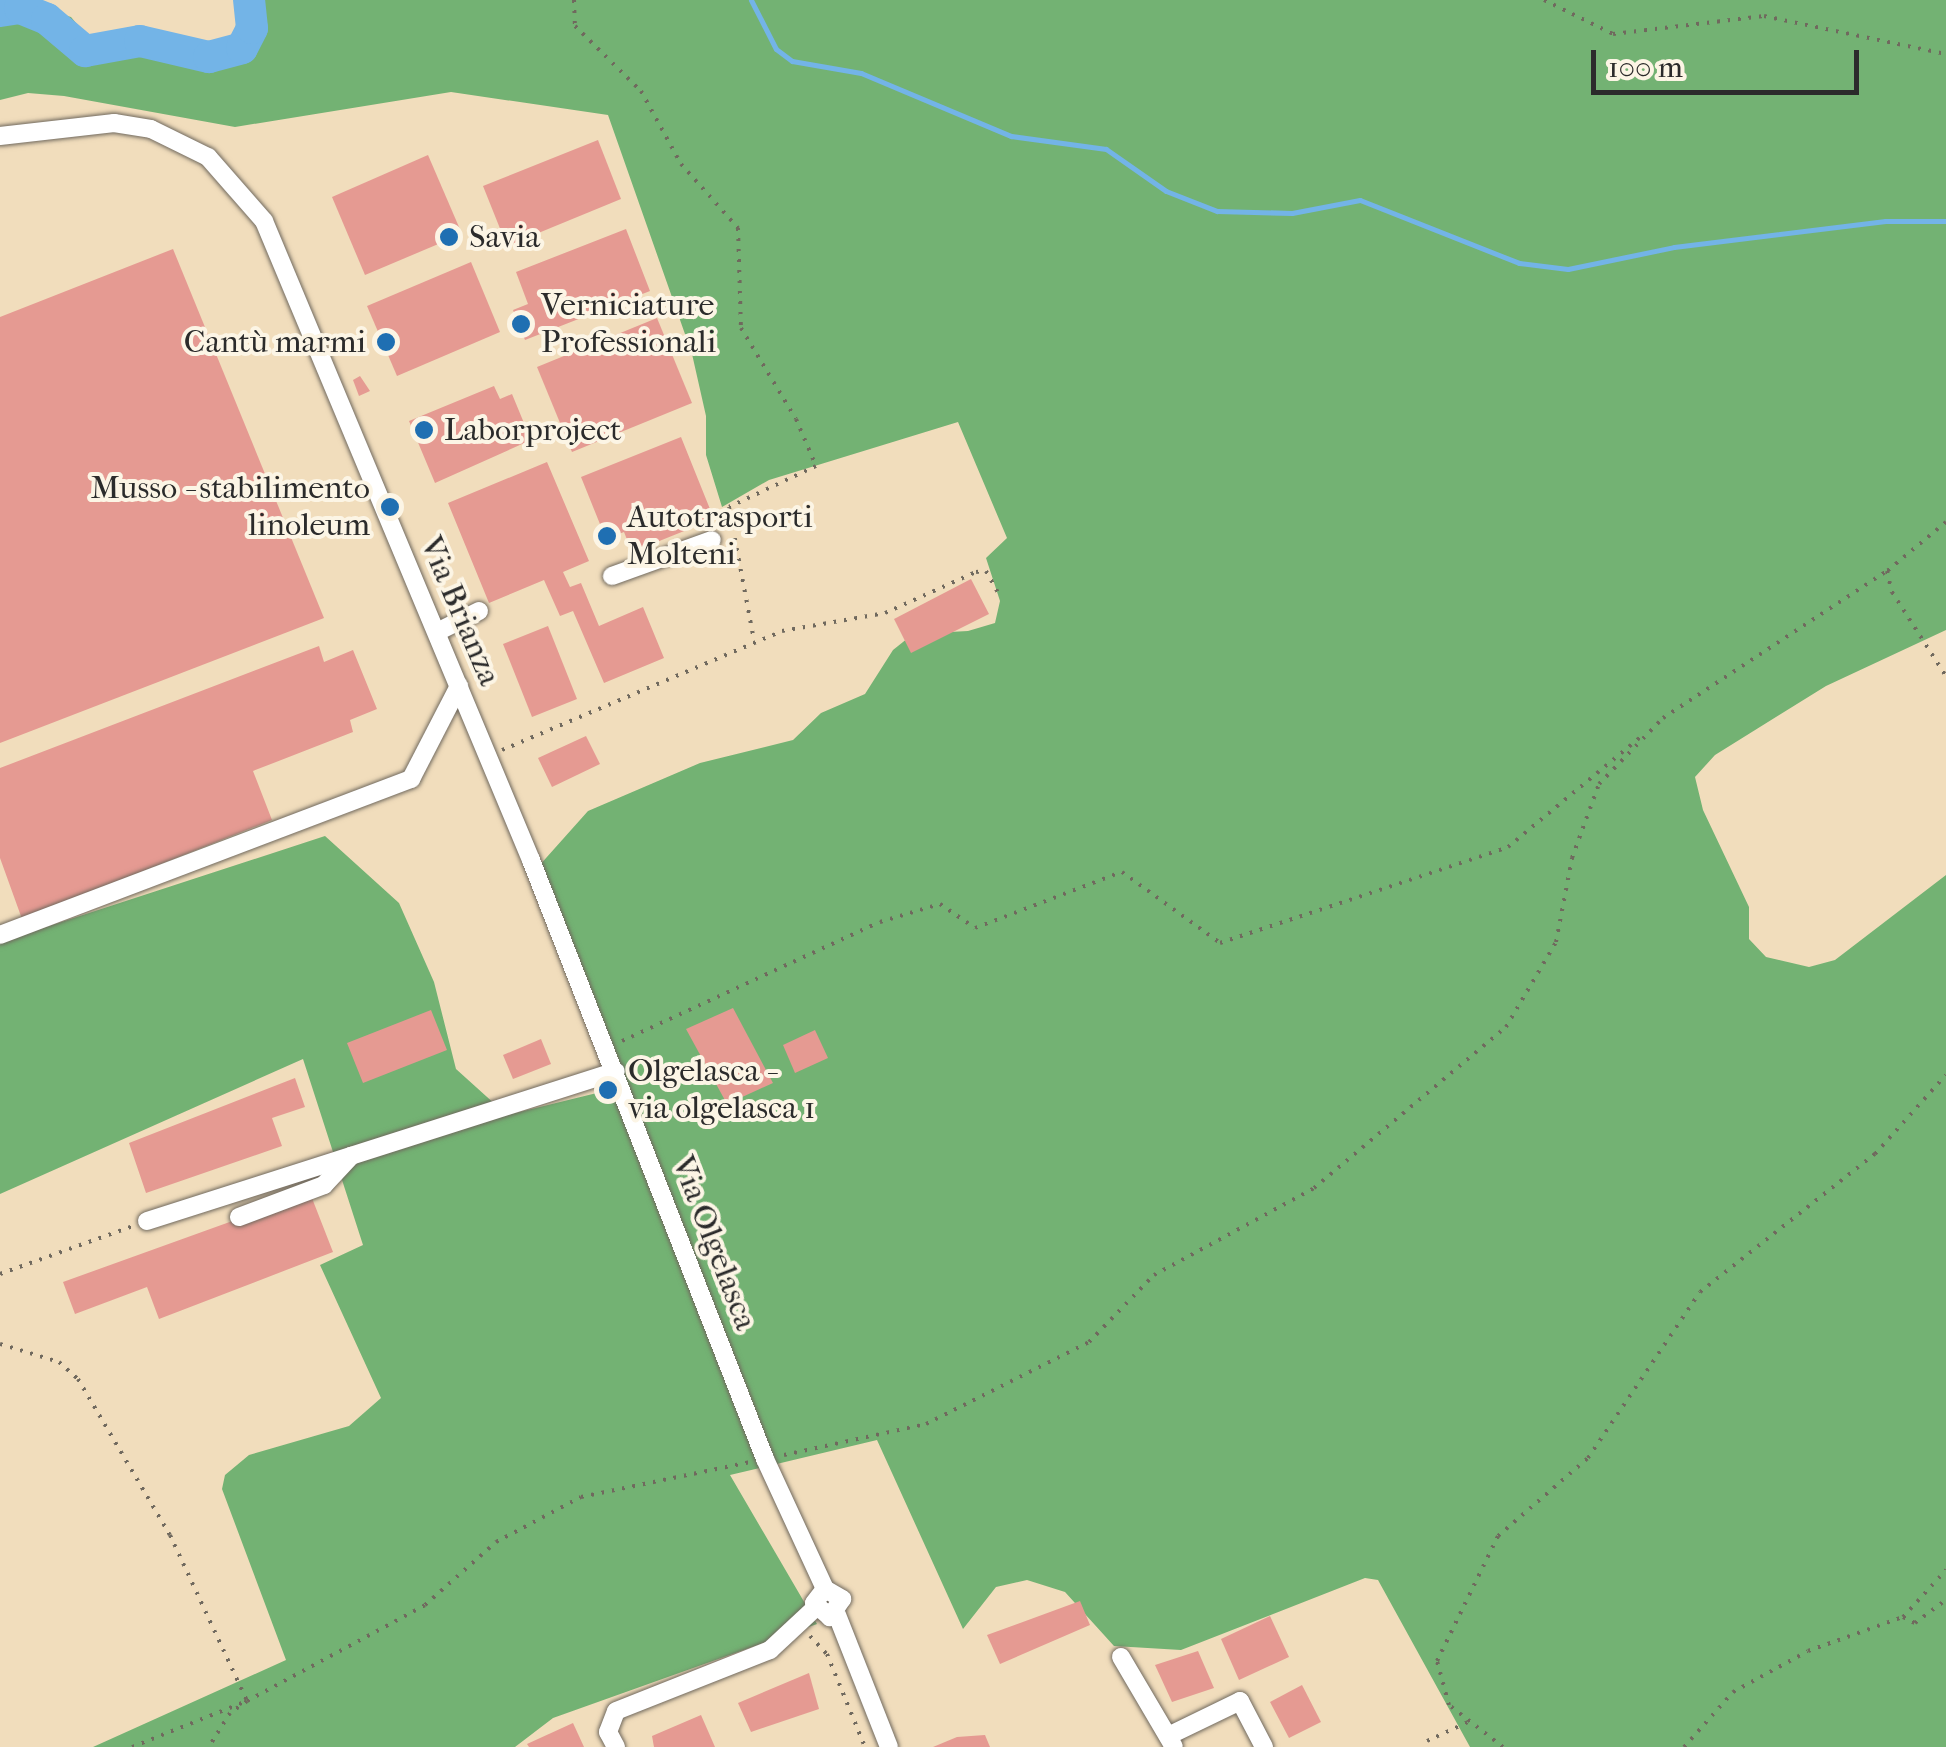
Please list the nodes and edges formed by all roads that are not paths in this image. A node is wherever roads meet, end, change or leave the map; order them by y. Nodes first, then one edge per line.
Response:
1 (0, 136) edge
2 (712, 540) dead end
3 (612, 576) dead end
4 (479, 611) dead end
5 (436, 632) junction
6 (459, 686) junction
7 (531, 860) joint
8 (0, 936) edge
9 (616, 1071) junction
10 (355, 1152) junction
11 (240, 1217) dead end
12 (146, 1221) road end
13 (825, 1589) junction
14 (815, 1608) junction
15 (837, 1615) junction
16 (1121, 1656) dead end
17 (1171, 1741) edge
18 (616, 1747) edge
19 (889, 1747) edge
20 (1264, 1747) edge

1 - 5 street, Via Brianza
2 - 3 street
4 - 5 street
5 - 6 street, Via Brianza
6 - 7 street, Via Brianza
6 - 8 street
7 - 9 street, Via Olgelasca
9 - 10 street
9 - 13 street, Via Olgelasca
10 - 11 street
10 - 12 street
13 - 14 street
13 - 15 street, Via Olgelasca
14 - 15 street
14 - 18 street
15 - 19 street, Via Olgelasca
16 - 17 street
17 - 20 street

